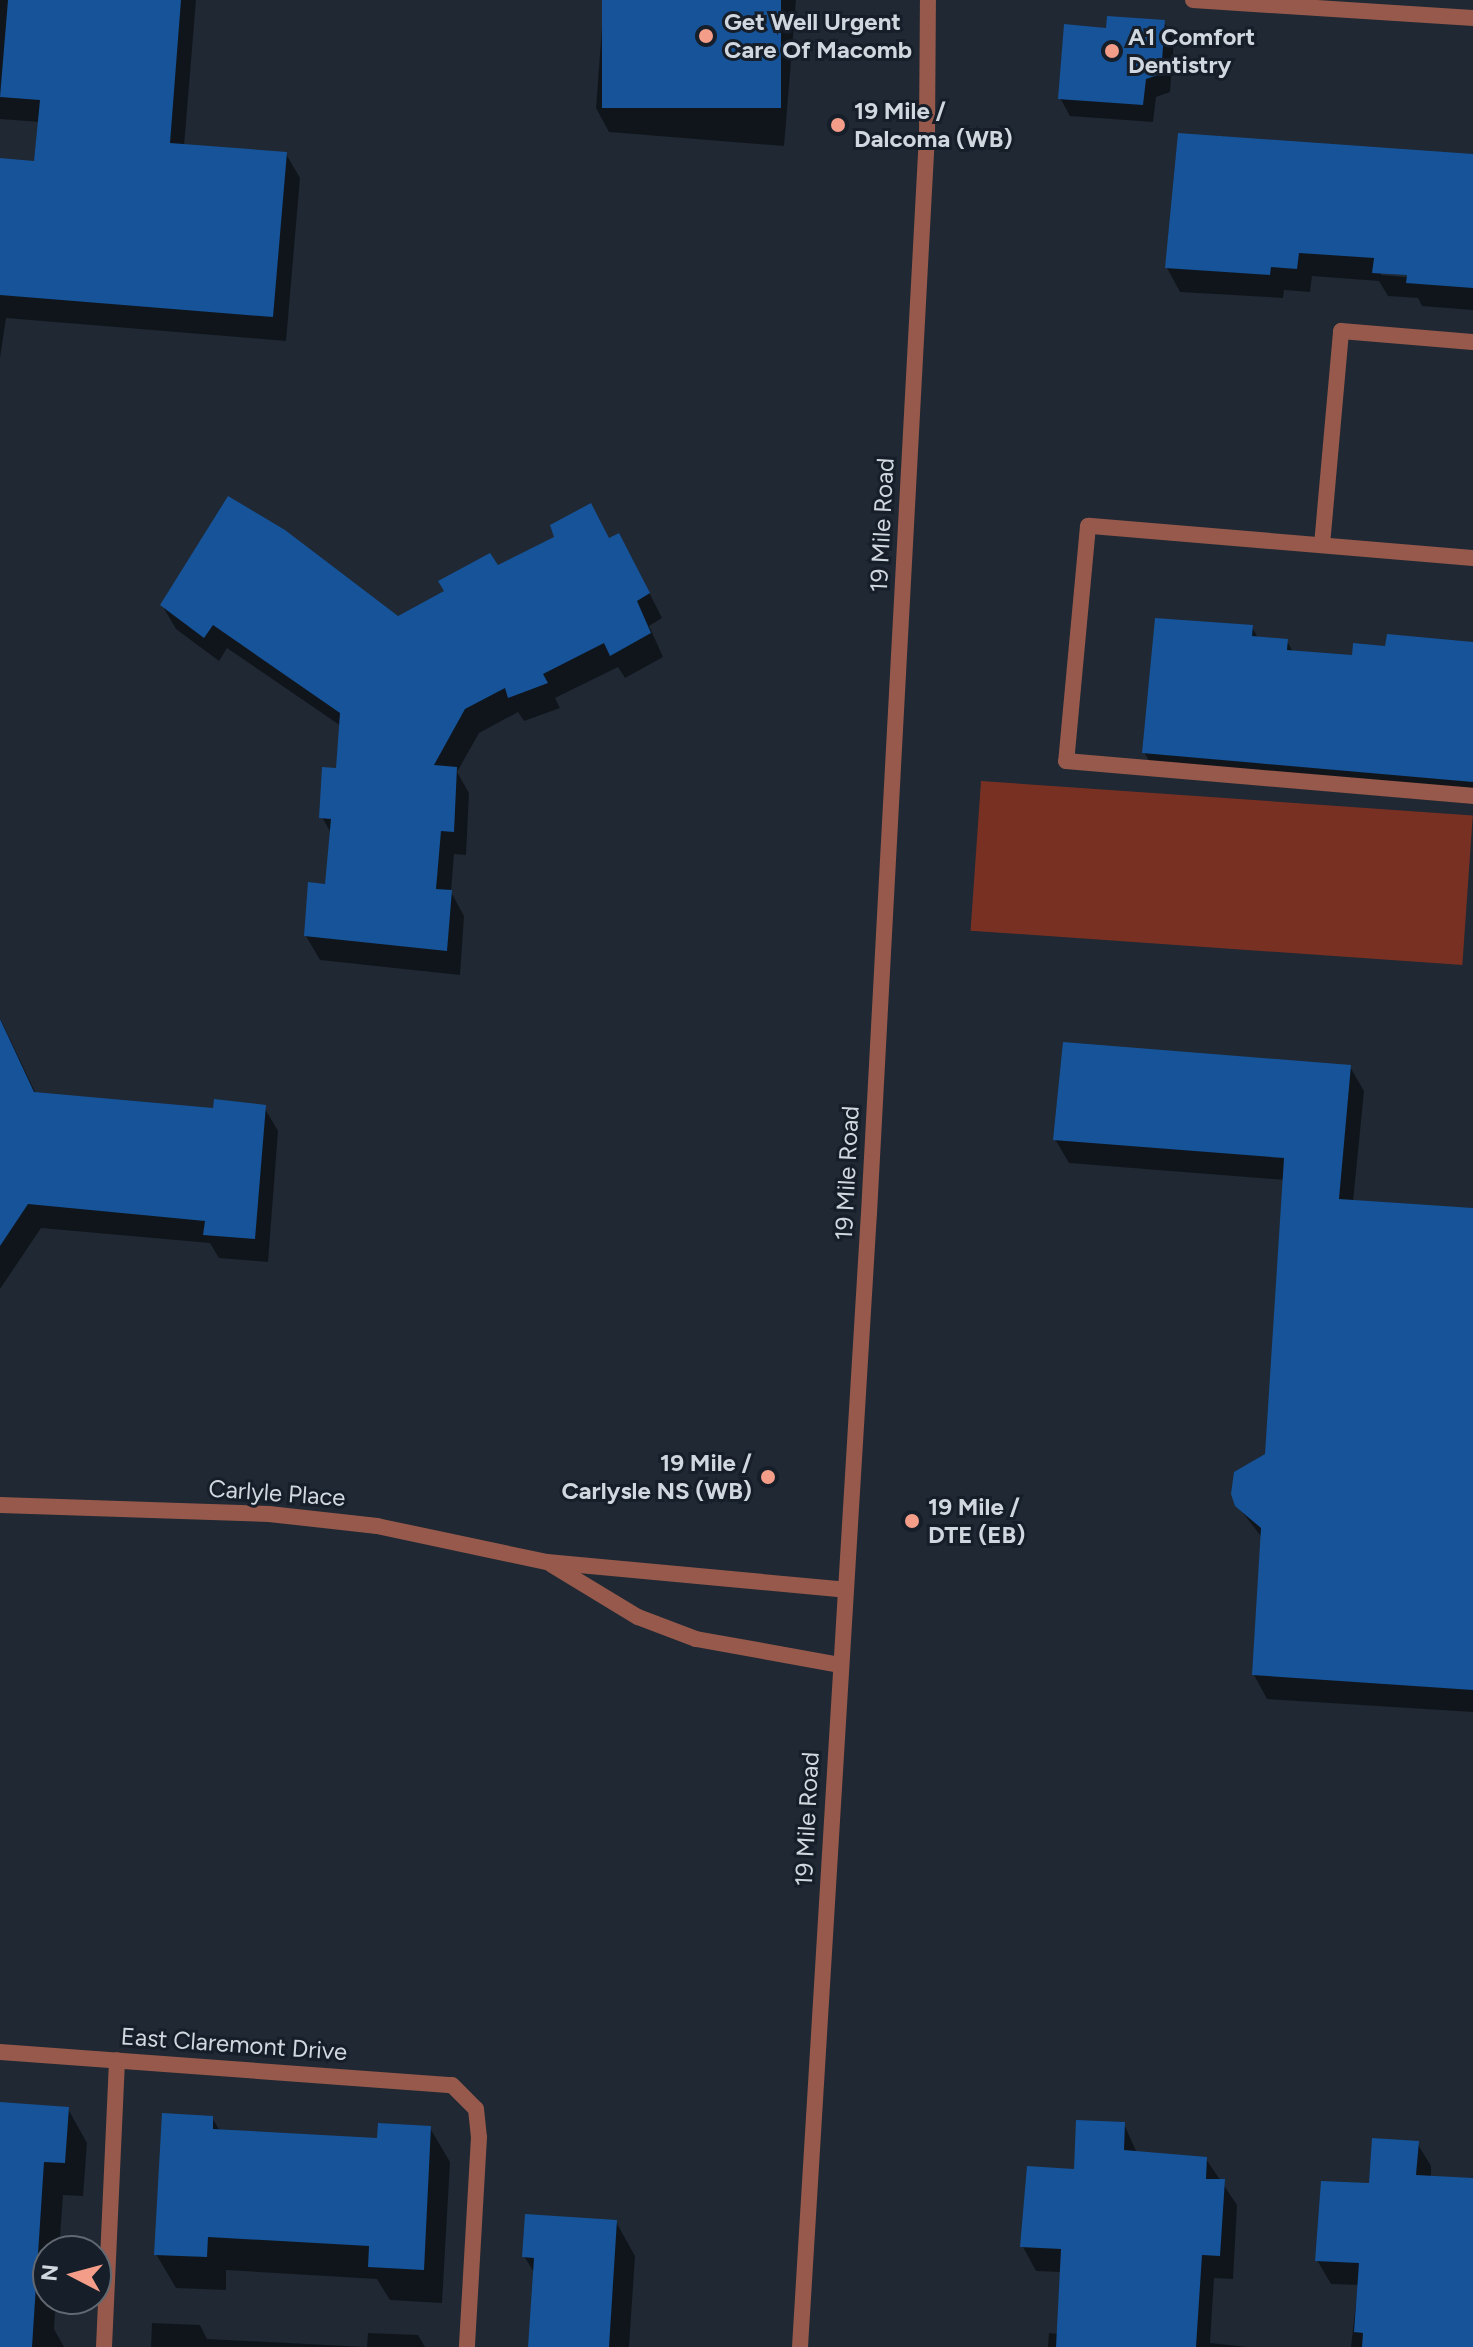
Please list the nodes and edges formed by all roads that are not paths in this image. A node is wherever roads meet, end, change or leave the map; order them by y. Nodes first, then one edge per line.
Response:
1 (928, 0) edge
2 (1193, 0) edge
3 (1473, 18) edge
4 (1473, 342) edge
5 (1322, 545) junction
6 (1473, 558) edge
7 (1473, 796) edge
8 (0, 1505) edge
9 (547, 1562) junction
10 (846, 1590) junction
11 (841, 1665) junction
12 (0, 2052) edge
13 (117, 2060) junction
14 (104, 2347) edge
15 (467, 2347) edge
16 (800, 2347) edge

1 - 10 street, 19 Mile Road
2 - 3 street
4 - 5 street
5 - 6 street
5 - 7 street
8 - 9 street, Carlyle Place
9 - 10 street, Carlyle Place
9 - 11 street, Carlyle Place
10 - 11 street, 19 Mile Road
11 - 16 street, 19 Mile Road
12 - 13 street, East Claremont Drive
13 - 14 street
13 - 15 street, East Claremont Drive

